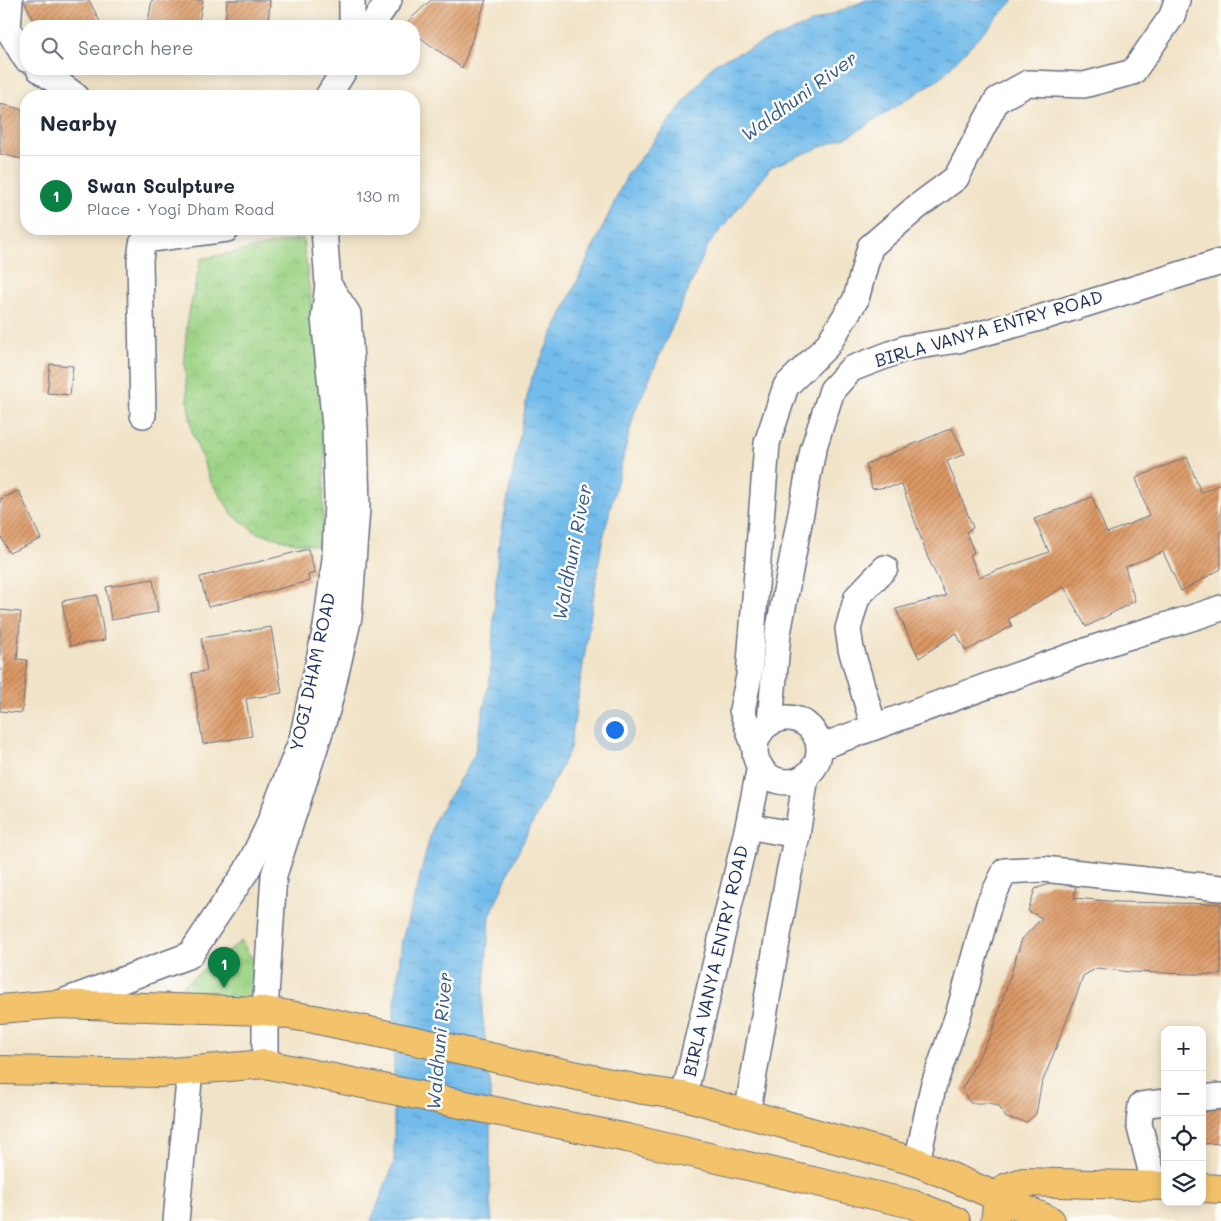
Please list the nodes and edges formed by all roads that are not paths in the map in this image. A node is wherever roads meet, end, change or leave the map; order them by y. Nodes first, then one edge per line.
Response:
1 (10, 0) edge
2 (352, 0) edge
3 (389, 0) edge
4 (1177, 0) edge
5 (352, 20) edge
6 (375, 20) edge
7 (20, 49) edge
8 (47, 75) edge
9 (341, 75) edge
10 (68, 90) edge
11 (332, 90) edge
12 (181, 235) edge
13 (324, 235) edge
14 (1221, 262) edge
15 (328, 284) junction
16 (143, 415) dead end
17 (886, 568) dead end
18 (1221, 608) edge
19 (770, 723) junction
20 (874, 727) junction
21 (820, 747) junction
22 (758, 757) junction
23 (806, 776) junction
24 (748, 826) junction
25 (797, 835) junction
26 (1221, 888) edge
27 (58, 1004) junction
28 (0, 1009) edge
29 (265, 1010) junction
30 (265, 1064) junction
31 (0, 1070) edge
32 (190, 1070) junction
33 (684, 1096) junction
34 (1221, 1096) edge
35 (1206, 1098) edge
36 (1161, 1102) edge
37 (747, 1114) junction
38 (917, 1162) junction
39 (1160, 1186) edge
40 (1206, 1188) edge
41 (1221, 1189) edge
42 (996, 1209) edge
43 (176, 1221) edge
44 (956, 1221) edge
45 (1051, 1221) edge

1 - 7 street
2 - 5 street
3 - 6 street
4 - 22 street
8 - 10 street
9 - 11 street
12 - 16 street
13 - 15 street, YOGI DHAM ROAD
14 - 19 street, BIRLA VANYA ENTRY ROAD
15 - 27 street, YOGI DHAM ROAD
15 - 29 street, YOGI DHAM ROAD
17 - 20 street
18 - 20 street
19 - 21 street
19 - 22 street
20 - 21 street
21 - 23 street
22 - 23 street
22 - 24 street, BIRLA VANYA ENTRY ROAD
23 - 25 street
24 - 25 street, BIRLA VANYA ENTRY ROAD
24 - 33 street, BIRLA VANYA ENTRY ROAD
25 - 37 street
26 - 38 street
27 - 28 main road
27 - 29 main road
29 - 30 street, YOGI DHAM ROAD
29 - 33 main road
30 - 32 main road
30 - 44 main road
31 - 32 main road
32 - 43 street
33 - 37 main road
34 - 35 street
36 - 39 street
37 - 38 main road
38 - 42 main road
39 - 42 main road
40 - 41 main road
42 - 45 main road

